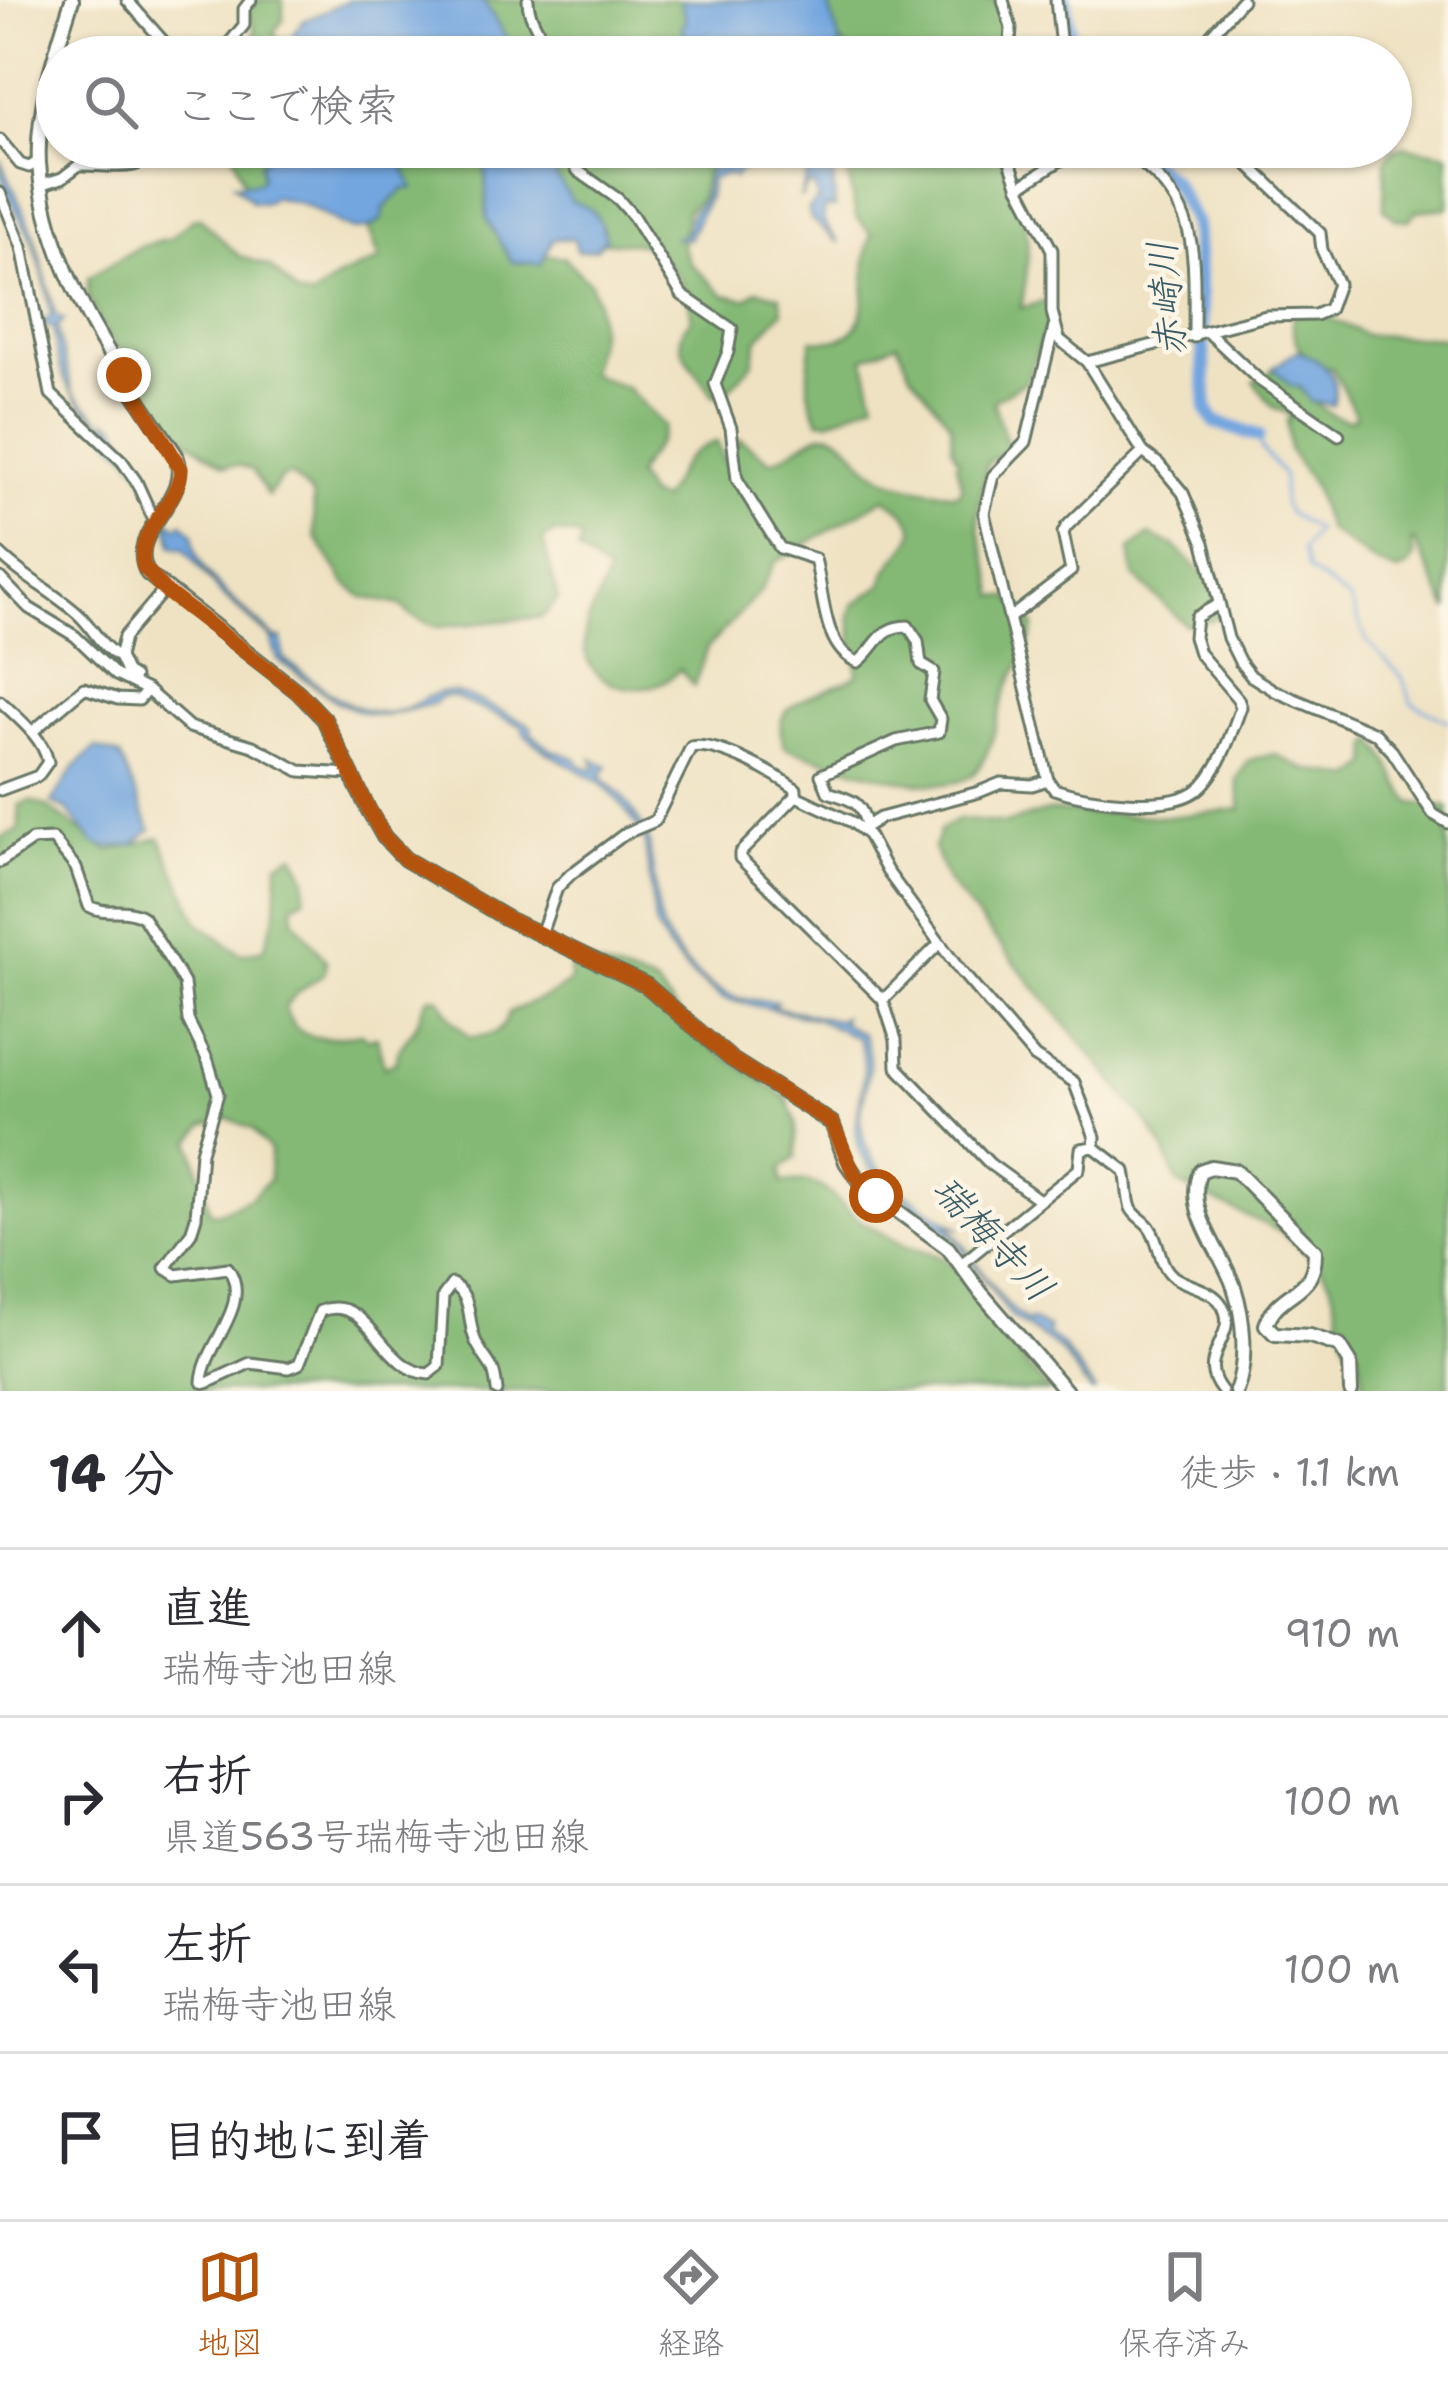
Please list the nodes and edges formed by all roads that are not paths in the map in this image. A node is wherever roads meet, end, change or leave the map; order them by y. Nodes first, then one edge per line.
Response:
1 (128, 0) edge
2 (251, 0) edge
3 (528, 0) edge
4 (1003, 0) edge
5 (1056, 0) edge
6 (1242, 0) edge
7 (68, 2) edge
8 (60, 36) edge
9 (159, 36) edge
10 (235, 36) edge
11 (543, 36) edge
12 (1010, 36) edge
13 (1060, 36) edge
14 (1210, 36) edge
15 (0, 140) edge
16 (36, 163) edge
17 (40, 168) edge
18 (74, 168) edge
19 (576, 168) edge
20 (1012, 168) edge
21 (1048, 168) edge
22 (1148, 168) edge
23 (1252, 168) edge
24 (43, 184) junction
25 (1018, 187) junction
26 (0, 193) edge
27 (1054, 327) junction
28 (1209, 333) junction
29 (1194, 337) junction
30 (1088, 362) junction
31 (1339, 435) dead end
32 (1143, 452) junction
33 (155, 524) junction
34 (0, 554) edge
35 (0, 578) edge
36 (164, 590) junction
37 (1217, 604) junction
38 (1012, 616) junction
39 (119, 657) junction
40 (130, 682) junction
41 (147, 690) junction
42 (0, 701) edge
43 (32, 732) junction
44 (350, 774) junction
45 (1048, 780) junction
46 (0, 790) edge
47 (796, 796) junction
48 (1448, 823) edge
49 (864, 828) junction
50 (0, 862) edge
51 (542, 934) junction
52 (939, 944) junction
53 (883, 1000) junction
54 (1094, 1147) junction
55 (1038, 1199) junction
56 (959, 1265) junction
57 (497, 1391) edge
58 (1066, 1391) edge
59 (1222, 1391) edge
60 (1236, 1391) edge
61 (1352, 1391) edge

1 - 9 street
2 - 10 street
3 - 11 street
4 - 12 street
5 - 13 street
6 - 14 street
7 - 8 main road
15 - 16 street
17 - 24 main road
18 - 24 street
19 - 49 street
20 - 25 street
21 - 25 street
22 - 29 street
23 - 28 street
24 - 33 main road
25 - 27 street
26 - 33 street
27 - 30 street
27 - 38 street
28 - 29 street
28 - 31 street
29 - 30 street
30 - 32 street
32 - 37 street
32 - 38 street
33 - 36 main road
34 - 39 street
35 - 40 street
36 - 39 street
36 - 44 main road
37 - 45 street
37 - 48 street
38 - 45 street
39 - 40 street
40 - 41 street
41 - 43 street
41 - 44 street
42 - 43 street
43 - 46 street
44 - 51 main road
45 - 49 street
47 - 49 street
47 - 51 street
47 - 53 street
49 - 52 street
50 - 57 street
51 - 56 main road
52 - 53 street
52 - 54 street
53 - 55 street
54 - 55 street
54 - 59 street
55 - 56 street
56 - 58 main road
60 - 61 main road

